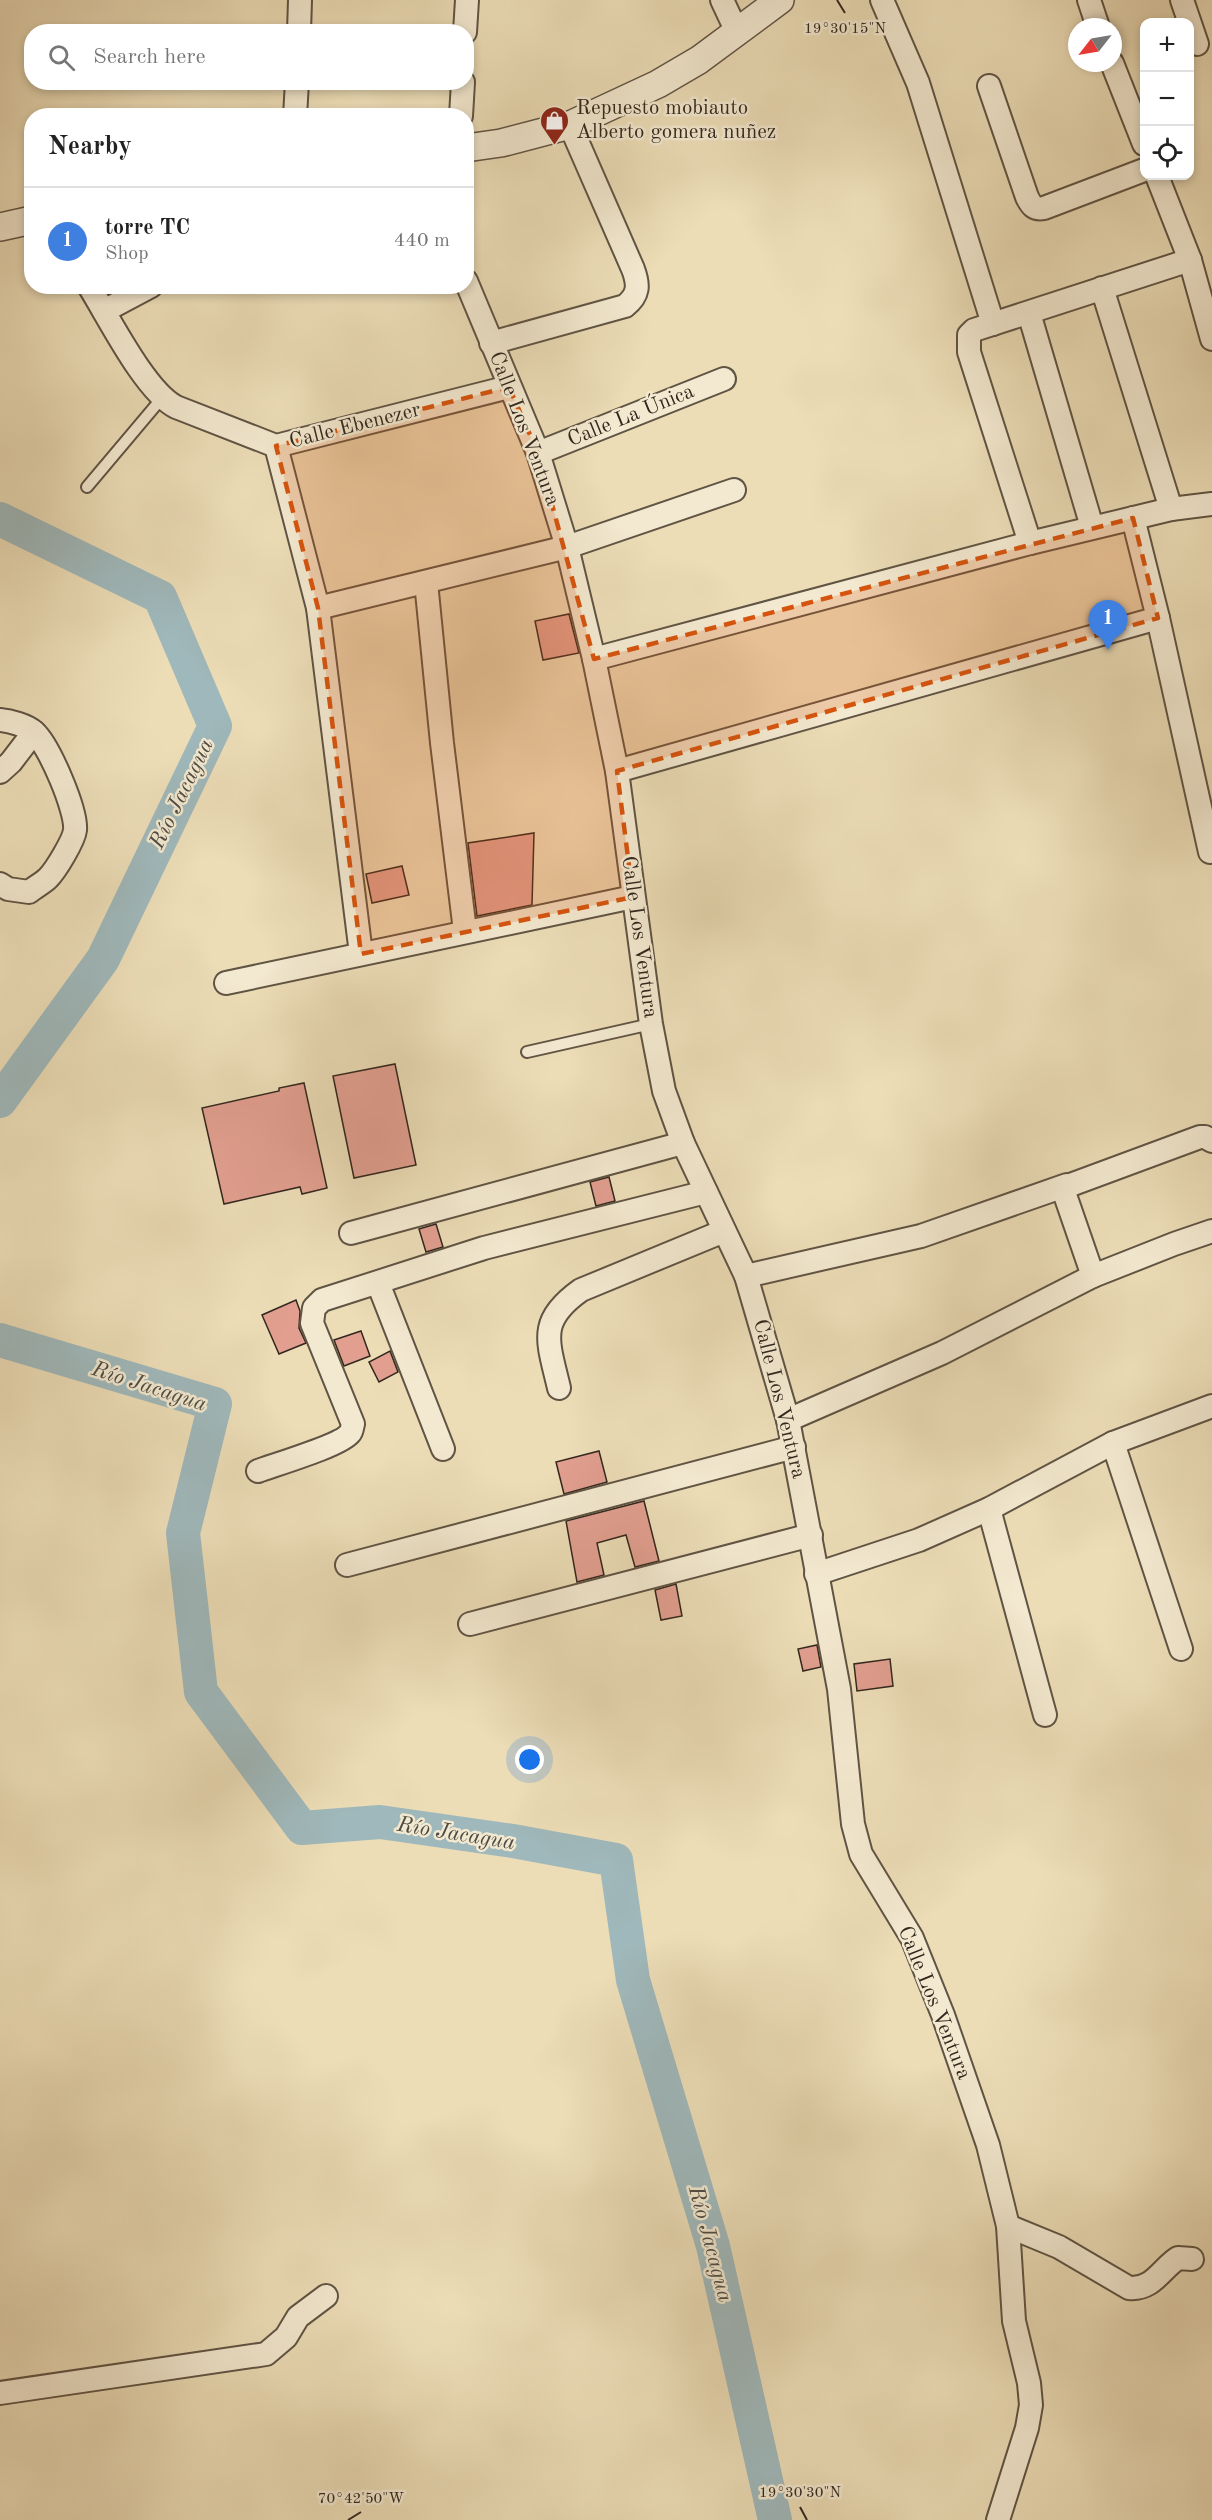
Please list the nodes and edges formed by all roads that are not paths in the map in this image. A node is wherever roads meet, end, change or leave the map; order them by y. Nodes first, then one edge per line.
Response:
1 (300, 0) edge
2 (467, 0) edge
3 (722, 0) edge
4 (780, 0) edge
5 (882, 0) edge
6 (1089, 0) edge
7 (1182, 0) edge
8 (1095, 18) edge
9 (299, 24) edge
10 (466, 24) edge
11 (738, 32) junction
12 (1197, 44) dead end
13 (1116, 72) edge
14 (989, 86) dead end
15 (297, 90) edge
16 (463, 90) edge
17 (295, 108) edge
18 (461, 108) edge
19 (570, 125) junction
20 (1140, 134) edge
21 (474, 147) edge
22 (1140, 172) edge
23 (1159, 180) edge
24 (24, 222) edge
25 (0, 227) edge
26 (1190, 260) junction
27 (1102, 288) junction
28 (94, 294) edge
29 (136, 294) edge
30 (471, 294) edge
31 (104, 311) junction
32 (1029, 313) junction
33 (993, 324) junction
34 (1212, 339) edge
35 (491, 343) junction
36 (724, 379) dead end
37 (509, 387) junction
38 (162, 398) junction
39 (276, 446) junction
40 (538, 453) junction
41 (87, 487) dead end
42 (734, 490) dead end
43 (1212, 504) edge
44 (1171, 509) junction
45 (1133, 518) junction
46 (1092, 527) junction
47 (1030, 543) junction
48 (567, 547) junction
49 (426, 582) junction
50 (318, 608) junction
51 (1158, 618) junction
52 (594, 659) junction
53 (0, 720) edge
54 (34, 732) junction
55 (617, 771) junction
56 (0, 772) edge
57 (1210, 852) dead end
58 (0, 884) edge
59 (633, 897) junction
60 (465, 931) junction
61 (361, 954) junction
62 (226, 983) dead end
63 (651, 1024) junction
64 (527, 1052) dead end
65 (1212, 1141) edge
66 (683, 1143) junction
67 (1067, 1185) junction
68 (706, 1192) junction
69 (724, 1231) junction
70 (1212, 1232) edge
71 (351, 1233) dead end
72 (746, 1276) junction
73 (1093, 1276) junction
74 (378, 1283) junction
75 (559, 1388) dead end
76 (1212, 1406) edge
77 (788, 1420) junction
78 (1113, 1443) junction
79 (794, 1447) junction
80 (443, 1449) dead end
81 (258, 1471) dead end
82 (989, 1509) junction
83 (811, 1535) junction
84 (347, 1565) dead end
85 (816, 1574) junction
86 (470, 1624) dead end
87 (1181, 1649) dead end
88 (1046, 1715) dead end
89 (1008, 2226) junction
90 (1192, 2259) dead end
91 (326, 2296) dead end
92 (0, 2393) edge
93 (998, 2520) edge

1 - 9 street
2 - 10 street
3 - 11 street
4 - 11 street
5 - 33 street
6 - 8 street
7 - 12 street
11 - 19 street
13 - 20 street
14 - 22 street
15 - 17 street
16 - 18 street
19 - 21 street
19 - 35 street
23 - 26 street
24 - 25 street
26 - 27 street
26 - 34 street
27 - 32 street
27 - 44 street
28 - 31 street, Calle Ebenezer
29 - 31 street
30 - 35 street, Calle Los Ventura
31 - 38 street, Calle Ebenezer
32 - 33 street
32 - 46 street
33 - 47 street
35 - 37 street, Calle Los Ventura
36 - 40 street, Calle La Única
37 - 39 street, Calle Ebenezer
37 - 40 street, Calle Los Ventura
38 - 39 street, Calle Ebenezer
38 - 41 lane
39 - 50 street
40 - 48 street, Calle Los Ventura
42 - 48 street
43 - 44 street
44 - 45 street
45 - 46 street
45 - 51 street
46 - 47 street
47 - 52 street
48 - 49 street
48 - 52 street, Calle Los Ventura
49 - 50 street
49 - 60 street
50 - 61 street
51 - 55 street
51 - 57 street
52 - 55 street, Calle Los Ventura
53 - 54 street
54 - 56 street
54 - 58 street
55 - 59 street, Calle Los Ventura
59 - 60 street
59 - 63 street, Calle Los Ventura
60 - 61 street
61 - 62 street
63 - 64 lane
63 - 66 street, Calle Los Ventura
65 - 67 street
66 - 68 street, Calle Los Ventura
66 - 71 street
67 - 72 street
67 - 73 street
68 - 69 street, Calle Los Ventura
68 - 74 street
69 - 72 street, Calle Los Ventura
69 - 75 street
70 - 73 street
72 - 77 street, Calle Los Ventura
73 - 77 street
74 - 80 street
74 - 81 street
76 - 78 street
77 - 79 street, Calle Los Ventura
78 - 82 street
78 - 87 street
79 - 83 street, Calle Los Ventura
79 - 84 street
82 - 85 street
82 - 88 street
83 - 85 street, Calle Los Ventura
83 - 86 street
85 - 89 street, Calle Los Ventura
89 - 90 street
89 - 93 street, Calle Los Ventura
91 - 92 street

